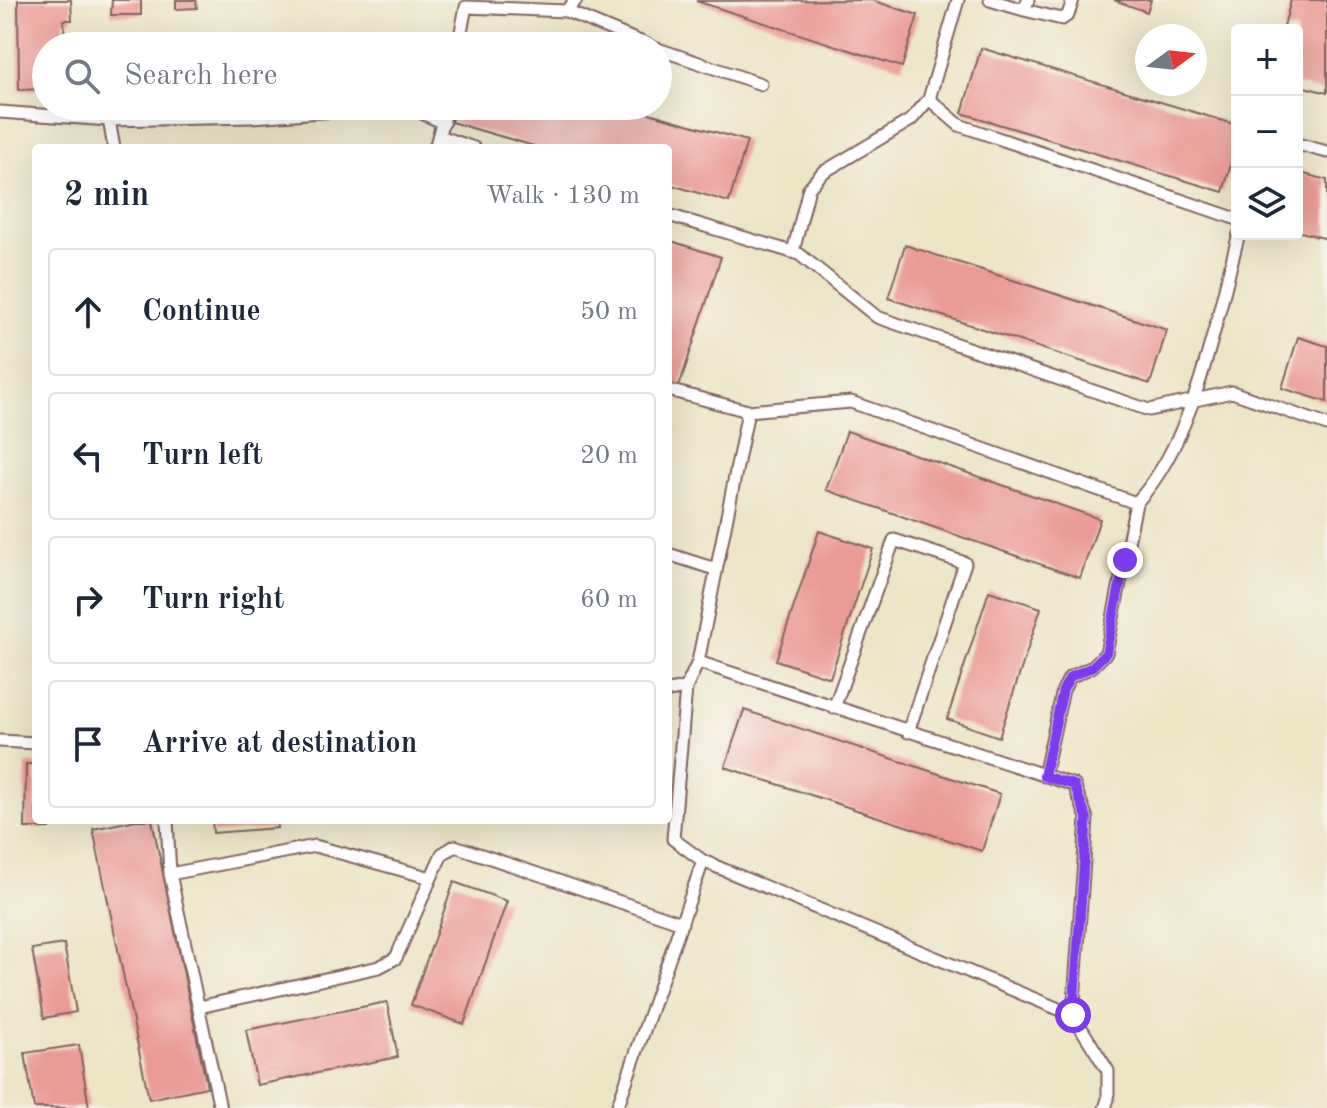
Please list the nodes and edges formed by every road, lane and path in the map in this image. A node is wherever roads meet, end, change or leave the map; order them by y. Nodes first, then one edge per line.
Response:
1 (576, 0) edge
2 (958, 0) edge
3 (990, 0) edge
4 (1073, 0) edge
5 (466, 4) edge
6 (1026, 5) edge
7 (566, 11) junction
8 (461, 32) edge
9 (616, 32) edge
10 (672, 54) edge
11 (761, 84) dead end
12 (929, 99) junction
13 (0, 112) edge
14 (32, 114) edge
15 (109, 120) edge
16 (437, 120) edge
17 (445, 120) edge
18 (444, 123) junction
19 (439, 136) junction
20 (113, 144) edge
21 (436, 144) edge
22 (462, 144) edge
23 (1303, 146) edge
24 (1327, 152) edge
25 (672, 216) edge
26 (1231, 217) edge
27 (1237, 240) edge
28 (793, 252) junction
29 (672, 391) edge
30 (1195, 400) junction
31 (748, 411) junction
32 (1327, 425) edge
33 (1136, 503) junction
34 (672, 555) edge
35 (715, 569) junction
36 (698, 662) junction
37 (686, 688) junction
38 (672, 690) edge
39 (834, 708) junction
40 (908, 732) junction
41 (0, 741) edge
42 (32, 743) edge
43 (1044, 776) junction
44 (167, 824) edge
45 (703, 861) junction
46 (170, 874) junction
47 (431, 878) junction
48 (682, 923) junction
49 (199, 1007) junction
50 (1073, 1015) junction
51 (220, 1108) edge
52 (617, 1108) edge
53 (1105, 1108) edge

1 - 7 lane
2 - 12 lane
3 - 6 lane
4 - 6 lane
5 - 7 lane
5 - 8 lane
7 - 9 lane
10 - 11 lane
12 - 26 lane
12 - 28 lane
13 - 14 lane
15 - 20 lane
16 - 18 lane
17 - 18 lane
18 - 19 lane
19 - 21 lane
19 - 22 lane
23 - 24 lane
25 - 28 lane
27 - 30 lane
28 - 30 lane
29 - 31 lane
30 - 32 lane
30 - 33 lane
31 - 33 lane
31 - 35 lane
33 - 43 lane
34 - 35 lane
35 - 36 lane
36 - 37 lane
36 - 39 lane
37 - 38 lane
37 - 45 lane
39 - 40 lane
39 - 40 lane
40 - 43 lane
41 - 42 lane
43 - 50 lane
44 - 46 lane
45 - 48 lane
45 - 50 lane
46 - 47 lane
46 - 49 lane
47 - 48 lane
47 - 49 lane
48 - 52 lane
49 - 51 lane
50 - 53 lane

